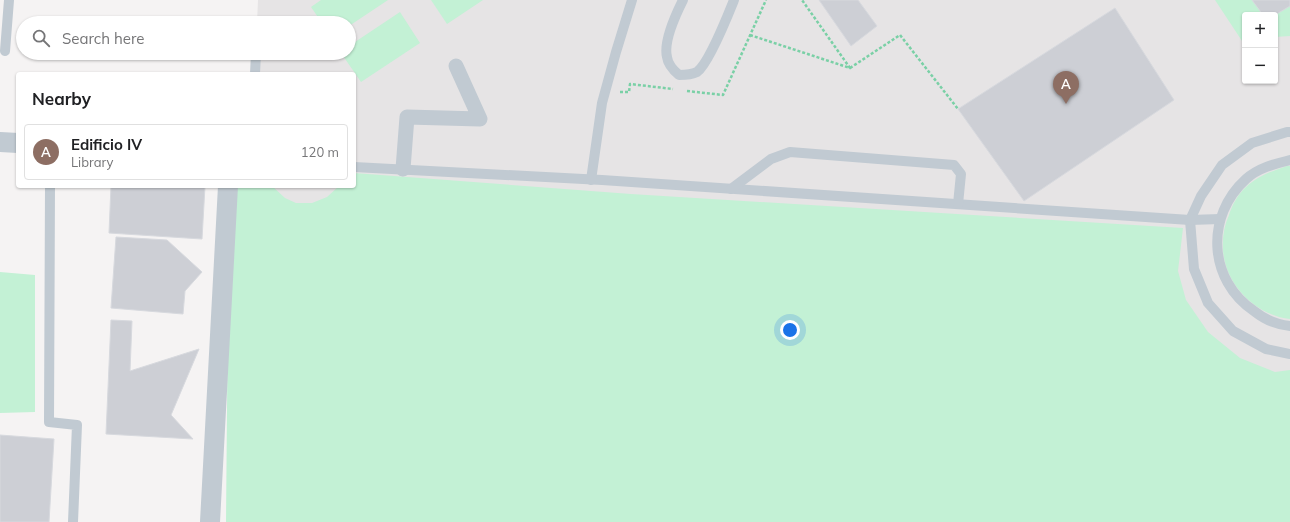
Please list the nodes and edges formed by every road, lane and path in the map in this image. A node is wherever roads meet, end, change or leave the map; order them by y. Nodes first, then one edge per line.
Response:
1 (9, 0) edge
2 (632, 0) edge
3 (683, 0) edge
4 (734, 0) edge
5 (802, 0) edge
6 (750, 35) dead end
7 (5, 51) dead end
8 (256, 60) edge
9 (456, 66) dead end
10 (850, 68) junction
11 (255, 72) edge
12 (958, 109) dead end
13 (1290, 132) edge
14 (0, 142) edge
15 (16, 143) edge
16 (1290, 160) edge
17 (356, 167) edge
18 (403, 169) junction
19 (591, 180) junction
20 (50, 188) edge
21 (228, 188) edge
22 (732, 189) junction
23 (958, 204) junction
24 (1220, 219) junction
25 (1190, 220) junction
26 (1290, 326) edge
27 (1290, 354) edge
28 (73, 522) edge
29 (210, 522) edge

1 - 7 lane
2 - 19 lane
3 - 4 lane
5 - 10 path
6 - 10 path
8 - 11 lane
9 - 18 street
10 - 12 path
13 - 25 lane
14 - 15 street
16 - 24 lane
17 - 18 lane
18 - 19 lane
19 - 22 lane
20 - 28 lane
21 - 29 street
22 - 23 lane
22 - 23 lane
23 - 25 lane
24 - 25 lane
24 - 26 lane
25 - 27 lane

